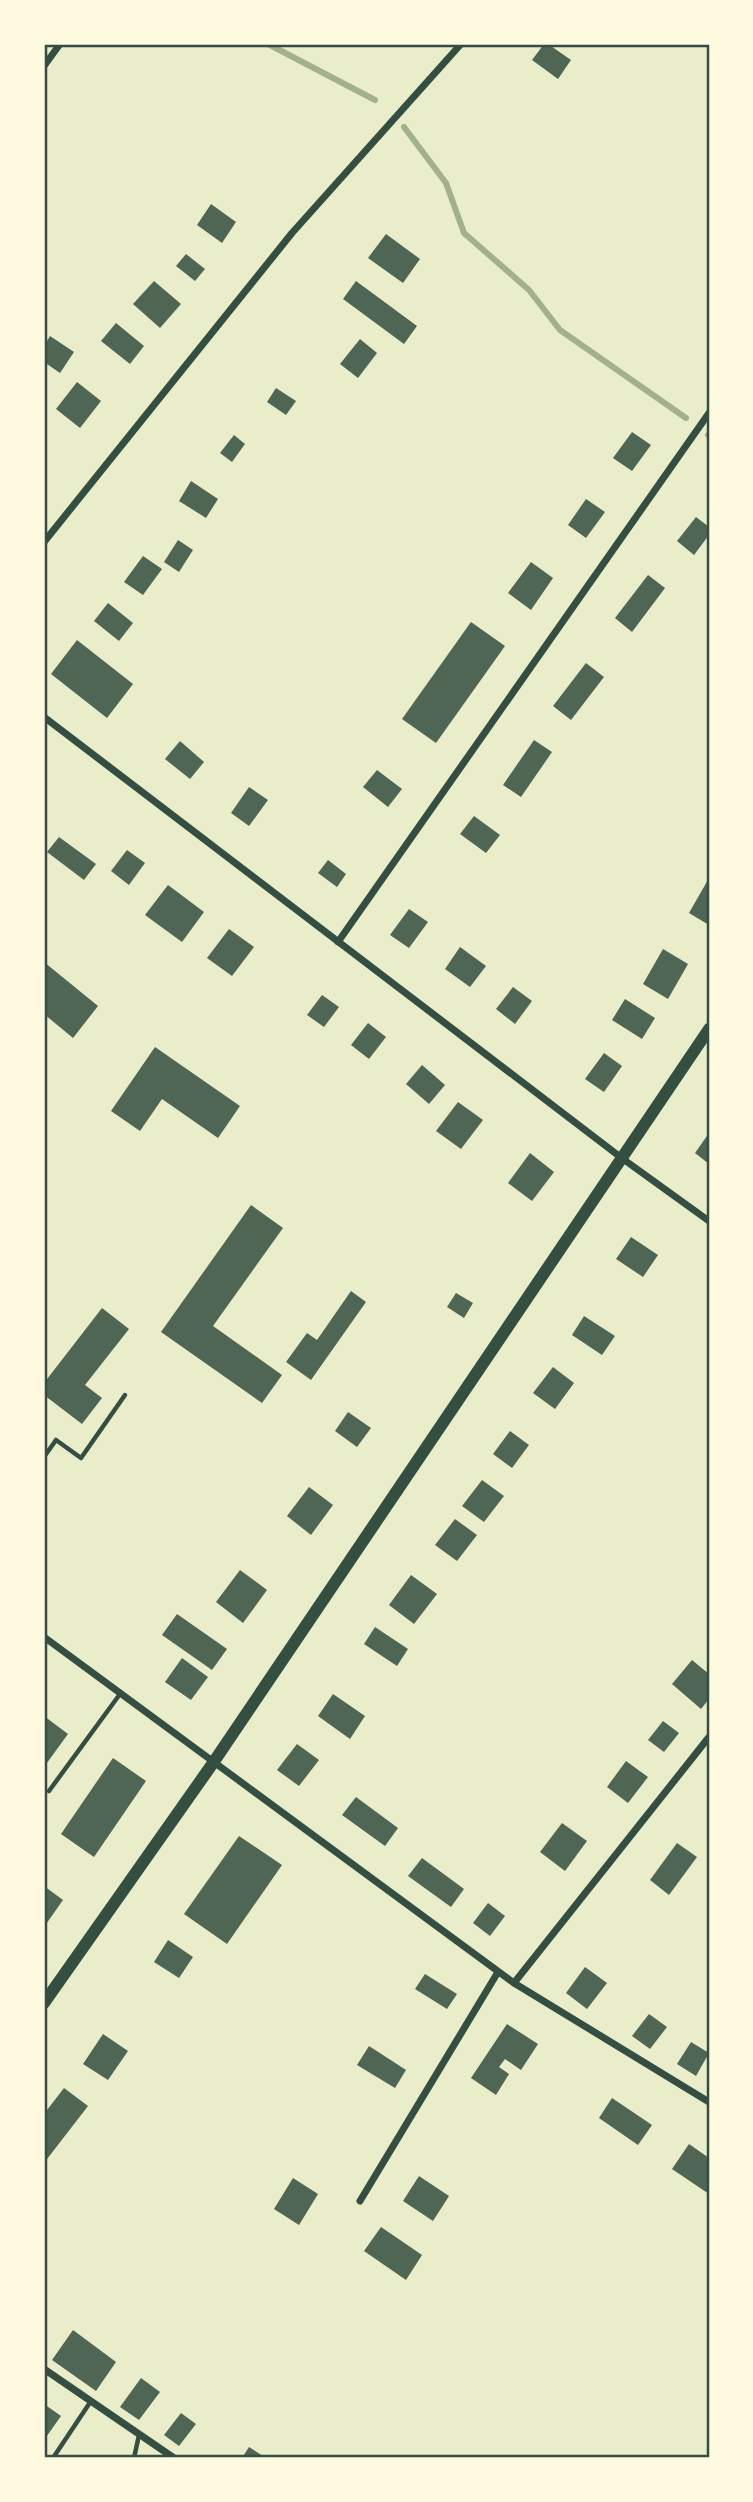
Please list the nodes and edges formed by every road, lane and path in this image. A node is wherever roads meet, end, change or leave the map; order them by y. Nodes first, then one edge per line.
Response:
1 (60, 44) edge
2 (461, 44) edge
3 (44, 66) edge
4 (709, 413) edge
5 (44, 542) edge
6 (44, 717) edge
7 (338, 942) junction
8 (709, 1029) edge
9 (623, 1159) junction
10 (709, 1221) edge
11 (125, 1395) dead end
12 (44, 1458) edge
13 (44, 1637) edge
14 (120, 1693) junction
15 (709, 1737) edge
16 (213, 1763) junction
17 (50, 1791) dead end
18 (498, 1972) junction
19 (514, 1983) junction
20 (44, 2003) edge
21 (709, 2102) edge
22 (360, 2201) dead end
23 (44, 2369) edge
24 (90, 2401) junction
25 (139, 2435) junction
26 (53, 2458) edge
27 (134, 2458) edge
28 (174, 2458) edge

1 - 3 street
2 - 5 street
4 - 7 street
6 - 7 street
7 - 9 street
8 - 9 main road
9 - 10 street
9 - 16 main road
11 - 12 lane
13 - 14 street
14 - 16 street
14 - 17 lane
15 - 19 street
16 - 18 street
16 - 20 main road
18 - 19 street
18 - 22 street
19 - 21 street
23 - 24 street
24 - 25 street
24 - 26 lane
25 - 27 lane
25 - 28 street

